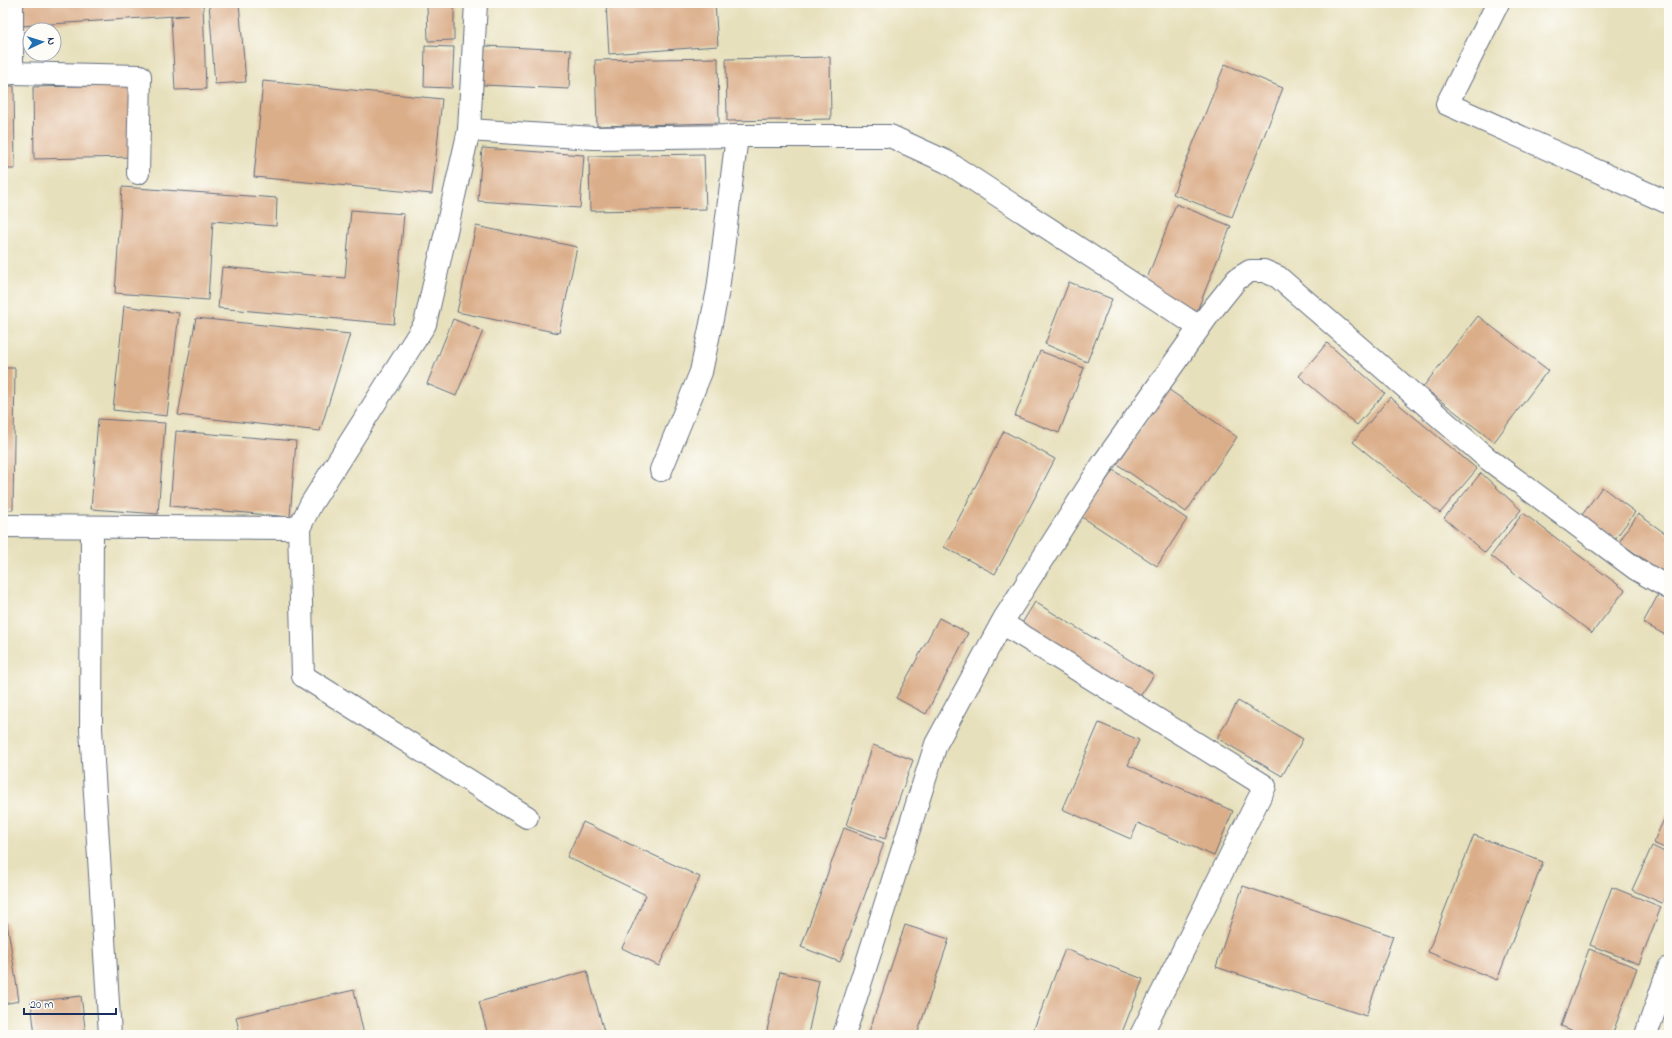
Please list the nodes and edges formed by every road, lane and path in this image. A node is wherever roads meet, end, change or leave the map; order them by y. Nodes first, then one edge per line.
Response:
1 (12, 3) edge
2 (476, 3) edge
3 (1498, 3) edge
4 (7, 74) edge
5 (469, 130) junction
6 (737, 136) junction
7 (138, 174) dead end
8 (1669, 203) edge
9 (1199, 327) junction
10 (661, 470) dead end
11 (3, 526) edge
12 (92, 527) junction
13 (298, 528) junction
14 (1669, 588) edge
15 (1002, 623) junction
16 (527, 817) dead end
17 (1669, 968) edge
18 (110, 1035) edge
19 (844, 1035) edge
20 (1142, 1035) edge
21 (1646, 1035) edge

1 - 4 street
2 - 5 street
3 - 8 street
4 - 7 street
5 - 6 street
5 - 13 street
6 - 9 street
6 - 10 street
9 - 14 street
9 - 15 street
11 - 12 street
12 - 13 street
12 - 18 street
13 - 16 street
15 - 19 street
15 - 20 street
17 - 21 street

